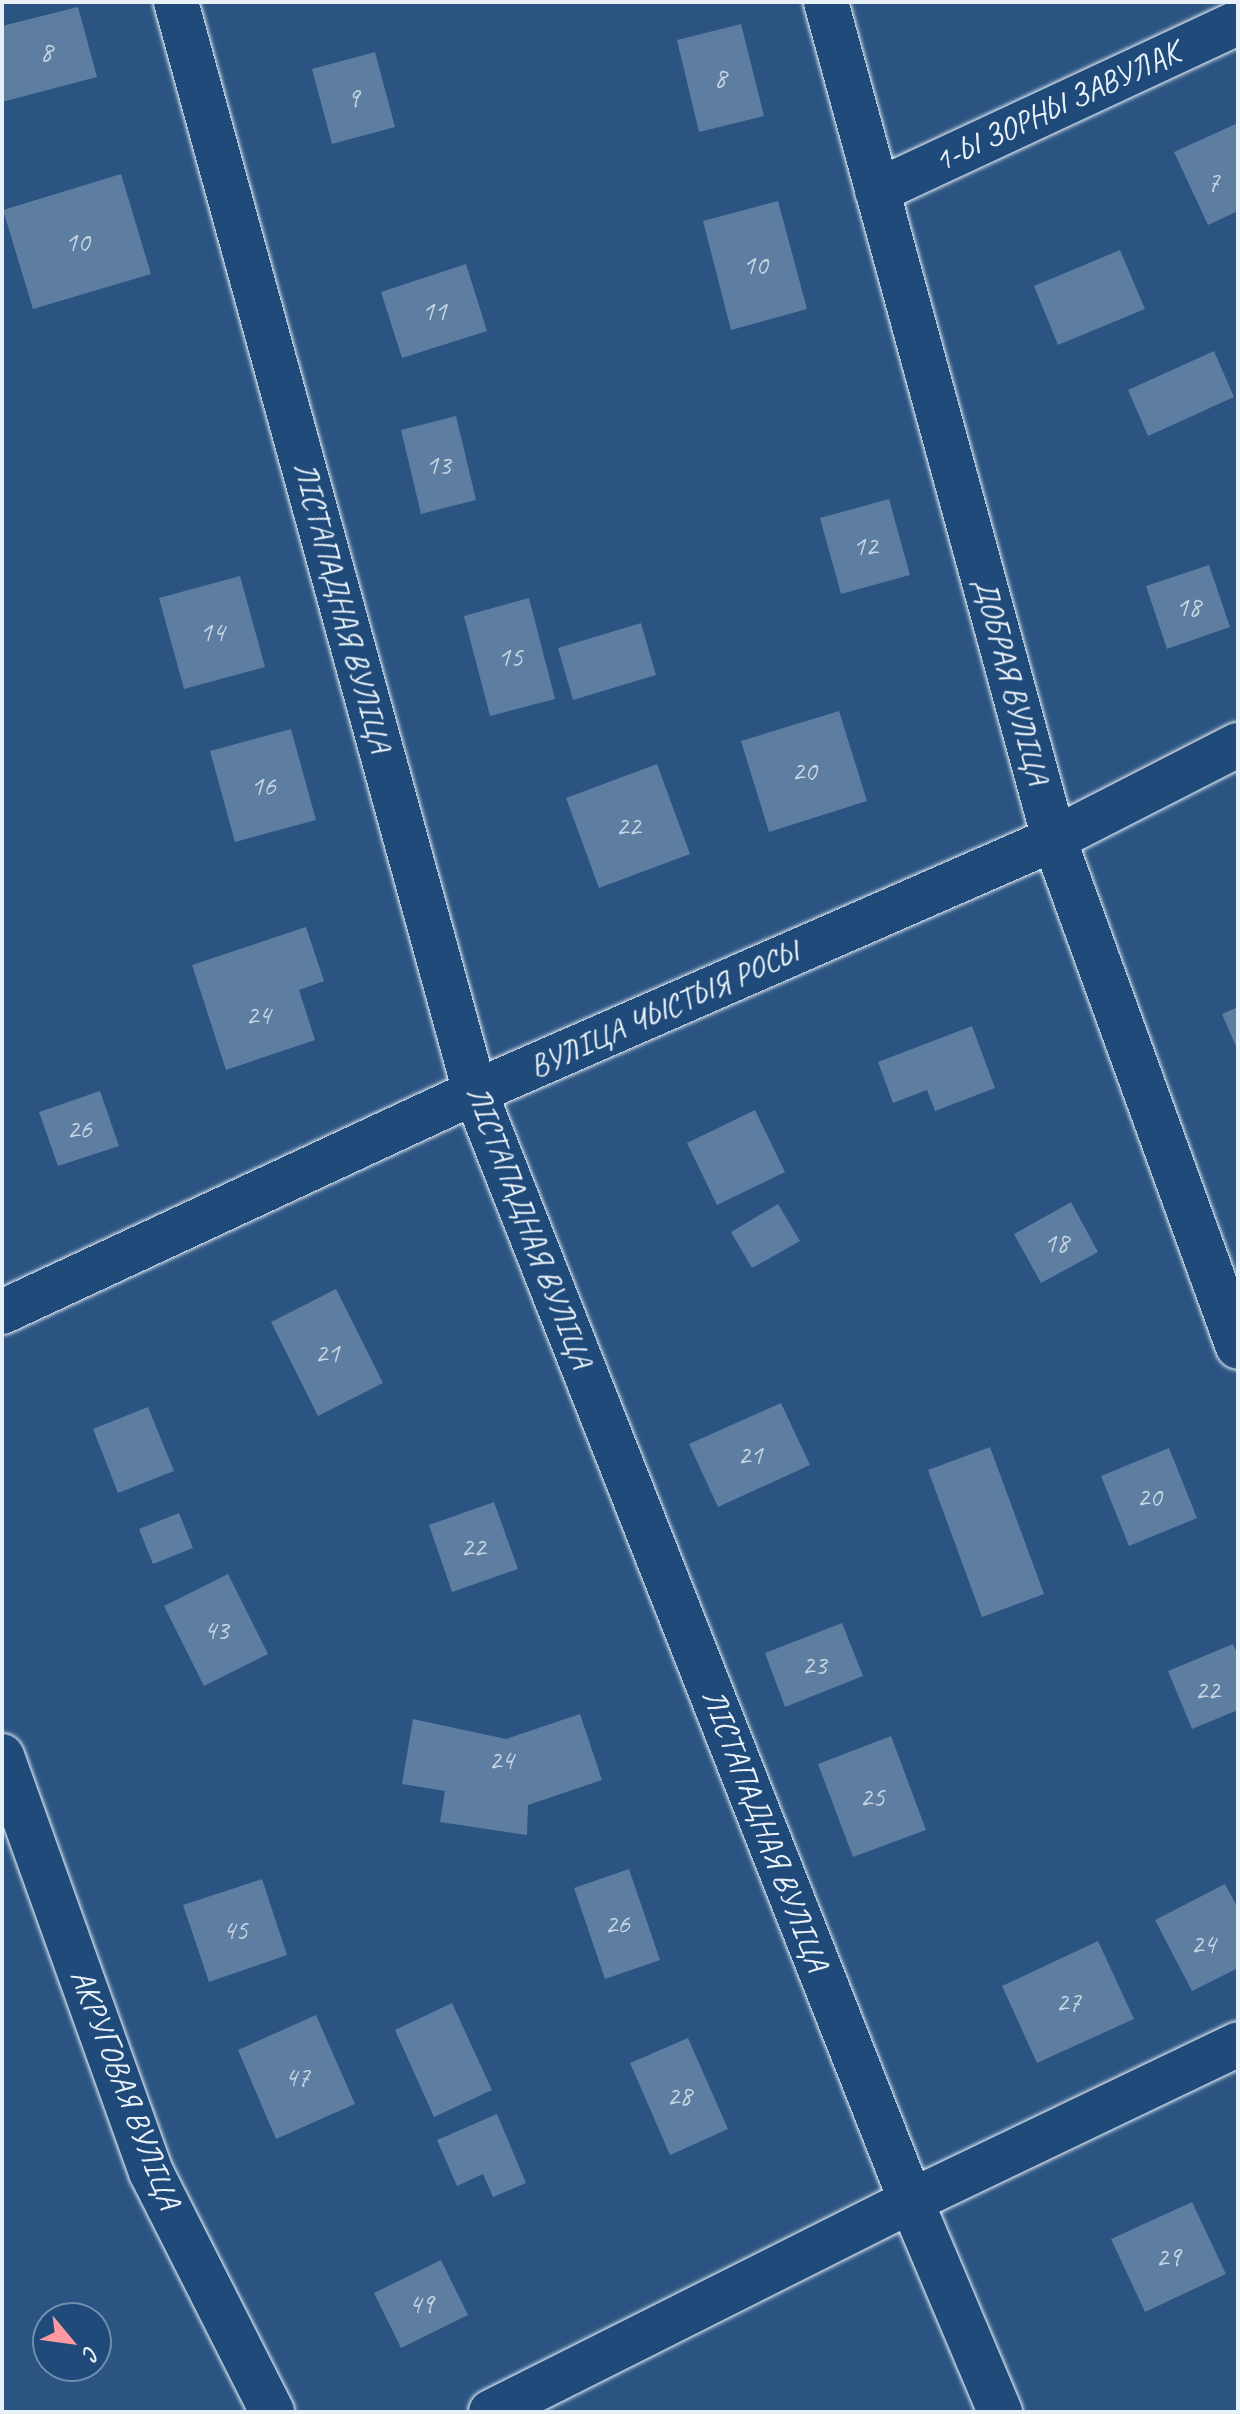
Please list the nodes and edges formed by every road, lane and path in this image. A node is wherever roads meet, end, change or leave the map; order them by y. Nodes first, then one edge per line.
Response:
1 (176, 2) edge
2 (826, 2) edge
3 (1238, 23) edge
4 (877, 191) junction
5 (1238, 745) edge
6 (1054, 839) junction
7 (475, 1092) junction
8 (2, 1312) edge
9 (1238, 1347) edge
10 (2, 1756) edge
11 (1238, 2044) edge
12 (911, 2201) junction
13 (272, 2412) edge
14 (491, 2412) edge
15 (1000, 2412) edge

1 - 7 street, ЛІСТАПАДНАЯ ВУЛІЦА
2 - 4 street, ДОБРАЯ ВУЛІЦА
3 - 4 street, 1-Ы ЗОРНЫ ЗАВУЛАК
4 - 6 street, ДОБРАЯ ВУЛІЦА
5 - 6 street, ВУЛІЦА ЧЫСТЫЯ РОСЫ
6 - 7 street, ВУЛІЦА ЧЫСТЫЯ РОСЫ
6 - 9 street, ДОБРАЯ ВУЛІЦА
7 - 8 street, ВУЛІЦА ЧЫСТЫЯ РОСЫ
7 - 12 street, ЛІСТАПАДНАЯ ВУЛІЦА
10 - 13 street, АКРУГОВАЯ ВУЛІЦА
11 - 12 street
12 - 14 street
12 - 15 street, ЛІСТАПАДНАЯ ВУЛІЦА

